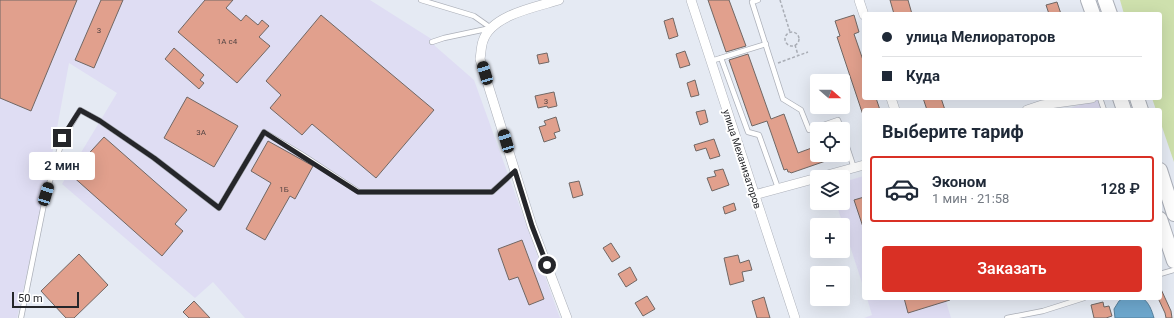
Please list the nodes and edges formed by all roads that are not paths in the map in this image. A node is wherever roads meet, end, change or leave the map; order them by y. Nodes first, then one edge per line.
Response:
1 (421, 0) edge
2 (559, 0) edge
3 (691, 0) edge
4 (758, 0) edge
5 (859, 0) edge
6 (1088, 0) edge
7 (1105, 0) edge
8 (863, 12) edge
9 (1092, 12) edge
10 (1109, 12) edge
11 (490, 28) junction
12 (432, 42) dead end
13 (766, 44) junction
14 (721, 58) junction
15 (710, 61) junction
16 (1078, 100) edge
17 (1033, 108) edge
18 (810, 130) edge
19 (850, 156) edge
20 (862, 166) edge
21 (854, 168) junction
22 (846, 170) edge
23 (515, 171) junction
24 (1162, 176) edge
25 (810, 180) edge
26 (778, 188) junction
27 (754, 195) junction
28 (1174, 214) edge
29 (1162, 225) edge
30 (1174, 261) edge
31 (1174, 270) edge
32 (1162, 273) edge
33 (1078, 300) edge
34 (21, 318) edge
35 (567, 318) edge
36 (795, 318) edge
37 (1007, 318) edge

1 - 11 lane
2 - 11 street
3 - 15 street, улица Механизаторов
4 - 13 lane
5 - 8 street
6 - 9 main road
7 - 10 main road
11 - 12 lane
11 - 23 street
13 - 14 lane
13 - 18 lane
14 - 15 lane
14 - 26 lane
15 - 27 street, улица Механизаторов
16 - 17 street
19 - 21 lane
20 - 21 street
21 - 22 street
23 - 34 lane
23 - 35 street
24 - 28 main road
25 - 26 street
26 - 27 street
27 - 36 street, улица Механизаторов
29 - 30 main road
31 - 32 lane
33 - 37 lane

